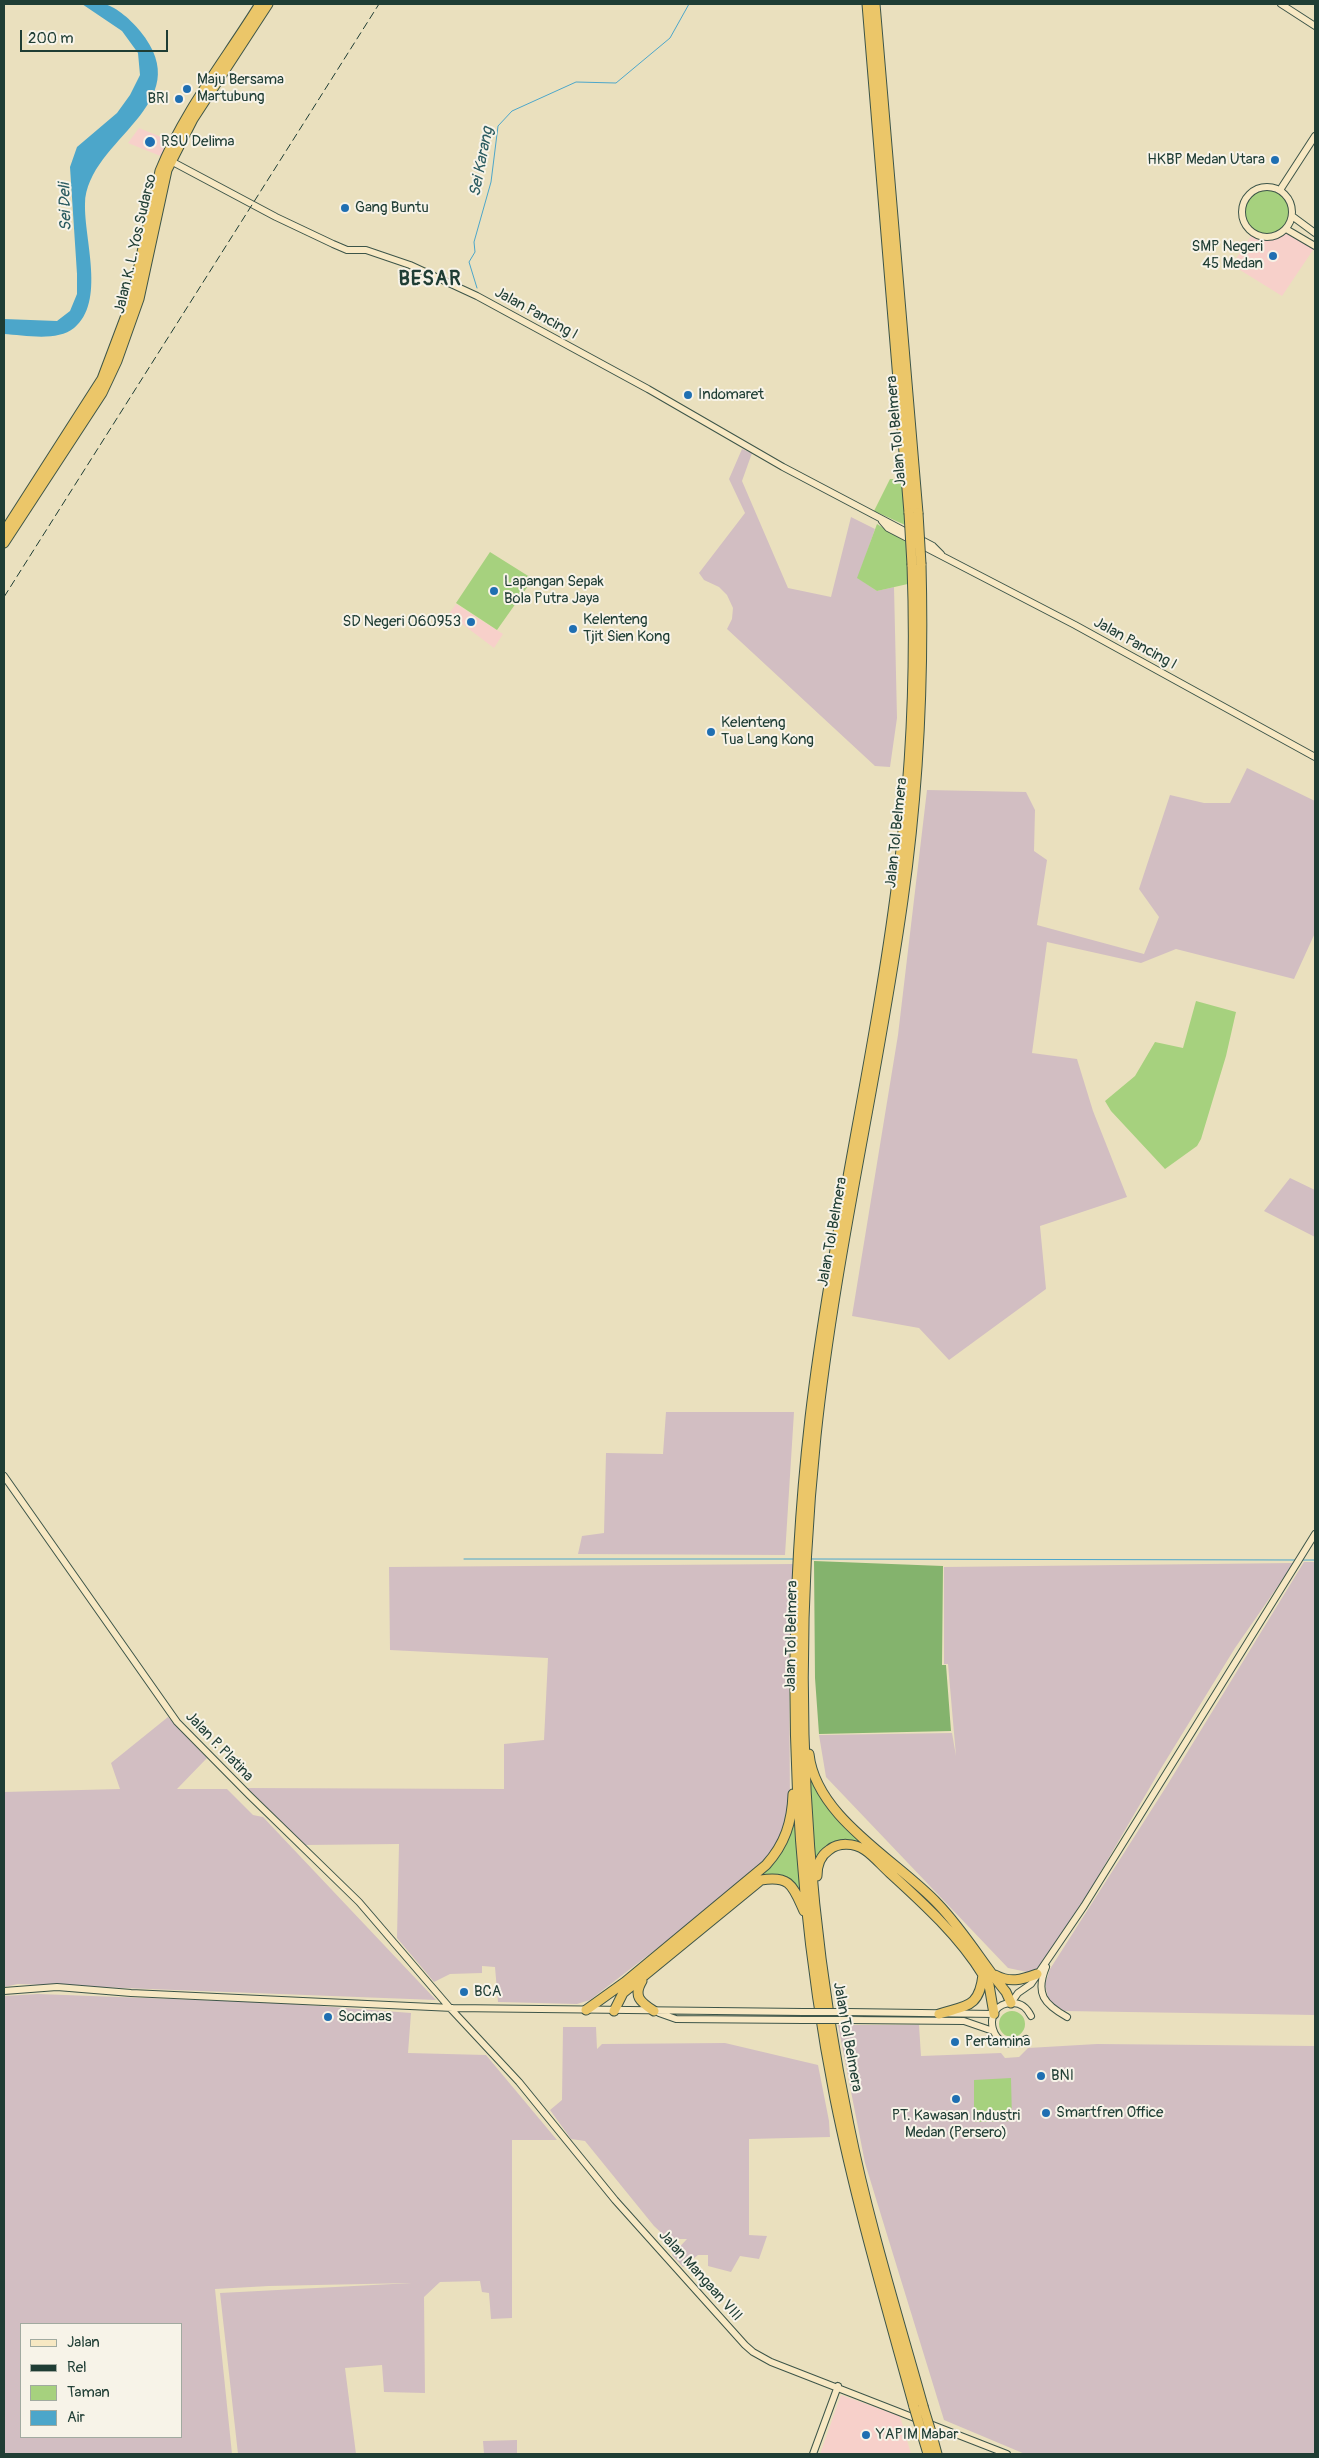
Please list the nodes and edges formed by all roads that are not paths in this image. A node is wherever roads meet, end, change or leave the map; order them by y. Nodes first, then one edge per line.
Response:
1 (260, 4) edge
2 (268, 4) edge
3 (867, 4) edge
4 (876, 4) edge
5 (1281, 4) edge
6 (1315, 26) edge
7 (206, 94) junction
8 (1315, 136) edge
9 (168, 160) junction
10 (1280, 190) junction
11 (1292, 216) junction
12 (1286, 229) junction
13 (1315, 233) edge
14 (1315, 246) edge
15 (914, 513) junction
16 (4, 532) edge
17 (4, 543) edge
18 (1315, 758) edge
19 (4, 1476) edge
20 (1315, 1534) edge
21 (802, 1574) junction
22 (805, 1722) junction
23 (795, 1757) junction
24 (812, 1914) junction
25 (1049, 1959) junction
26 (986, 1974) junction
27 (1037, 1974) junction
28 (644, 1976) junction
29 (4, 1991) edge
30 (1011, 2003) junction
31 (450, 2008) junction
32 (586, 2010) junction
33 (654, 2010) junction
34 (614, 2011) junction
35 (939, 2014) junction
36 (994, 2014) junction
37 (1031, 2016) dead end
38 (1067, 2017) dead end
39 (993, 2031) junction
40 (1026, 2039) dead end
41 (838, 2386) junction
42 (927, 2433) junction
43 (813, 2454) edge
44 (928, 2454) edge
45 (937, 2454) edge
46 (1007, 2454) edge

1 - 7 highway, Jalan K. L. Yos Sudarso
2 - 7 highway, Jalan K. L. Yos Sudarso
3 - 15 highway, Jalan Tol Belmera
4 - 15 highway, Jalan Tol Belmera
5 - 6 street
7 - 9 highway, Jalan K. L. Yos Sudarso
8 - 10 street
9 - 16 highway, Jalan K. L. Yos Sudarso
9 - 17 highway, Jalan K. L. Yos Sudarso
9 - 18 street, Jalan Pancing I
10 - 11 street
10 - 12 street
11 - 12 street
11 - 13 street
12 - 14 street
15 - 21 highway, Jalan Tol Belmera, bridge
19 - 31 street, Jalan P. Platina
20 - 25 street
21 - 22 highway, Jalan Tol Belmera
21 - 23 highway, Jalan Tol Belmera
22 - 24 highway, Jalan Tol Belmera
22 - 26 highway
23 - 24 highway, Jalan Tol Belmera
23 - 32 highway
24 - 26 highway
24 - 28 highway
24 - 42 highway, Jalan Tol Belmera, bridge
25 - 27 street
25 - 38 street
26 - 27 highway
26 - 30 highway
26 - 35 highway
26 - 36 highway
27 - 30 street
28 - 33 highway
28 - 34 highway
29 - 31 street
30 - 36 street
30 - 37 street
31 - 32 street
31 - 41 street, Jalan Mangaan VIII
32 - 34 street
33 - 34 street
33 - 35 street, bridge
33 - 39 street, bridge
35 - 36 street
36 - 39 street
39 - 40 street
41 - 43 street
41 - 46 street, Jalan Mangaan VIII
42 - 44 highway, Jalan Tol Belmera
42 - 45 highway, Jalan Tol Belmera

